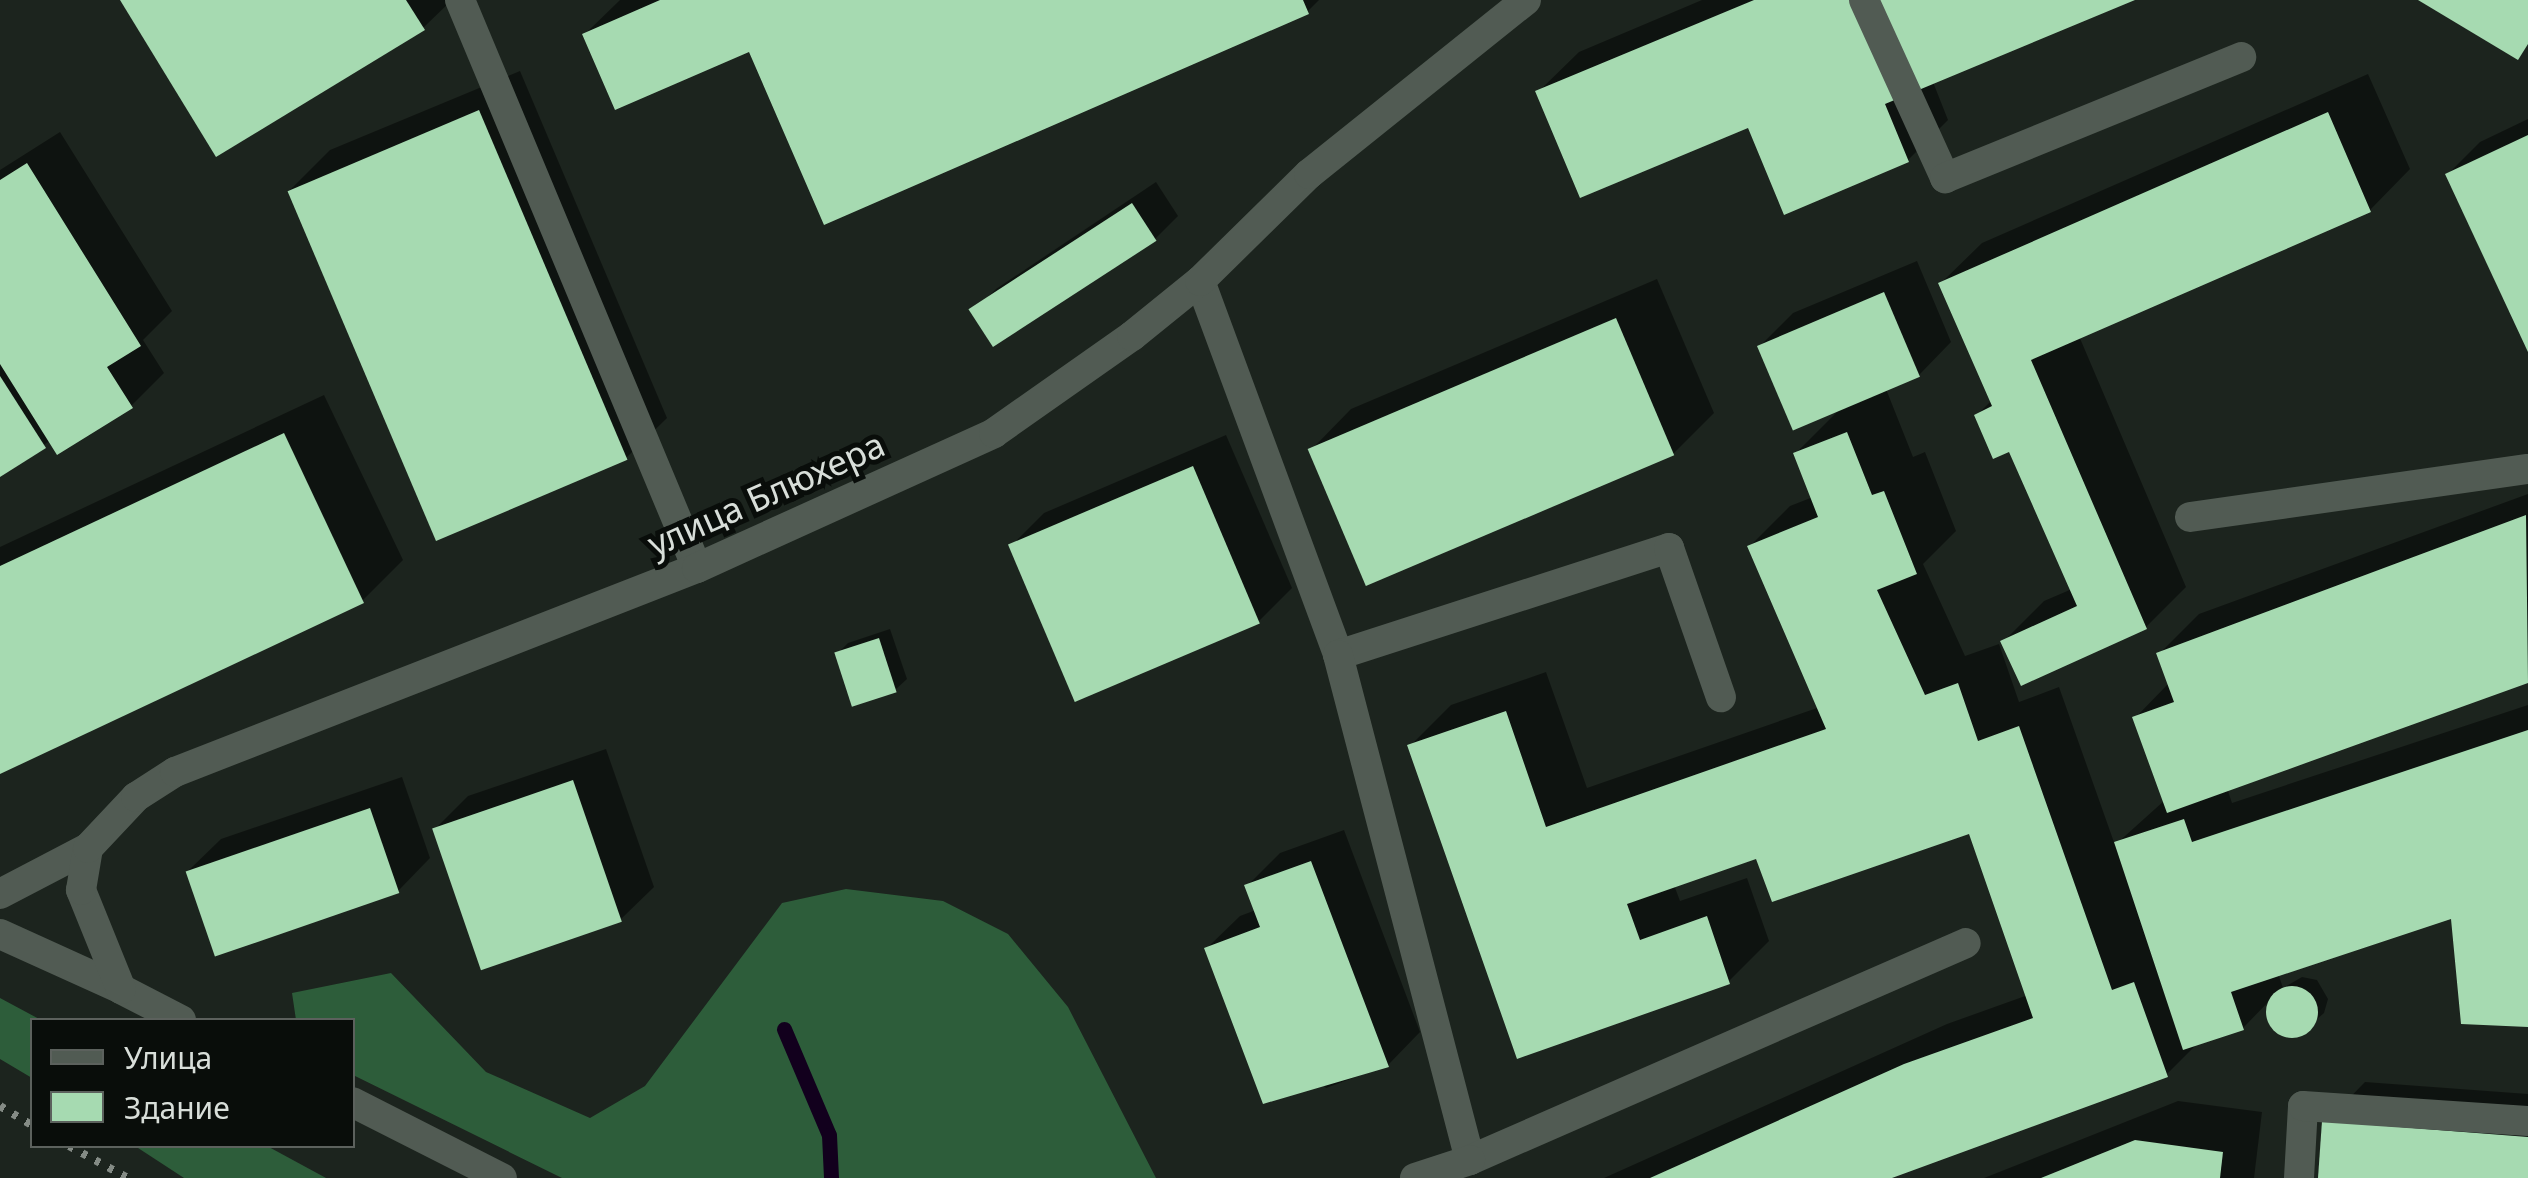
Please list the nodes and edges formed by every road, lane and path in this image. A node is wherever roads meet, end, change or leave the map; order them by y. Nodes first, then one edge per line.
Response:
1 (460, 0) edge
2 (1526, 0) edge
3 (1864, 0) edge
4 (2241, 58) dead end
5 (1200, 281) junction
6 (2528, 469) edge
7 (2190, 517) dead end
8 (697, 568) junction
9 (1338, 655) junction
10 (1720, 698) dead end
11 (88, 848) junction
12 (0, 894) edge
13 (0, 934) edge
14 (1966, 943) dead end
15 (122, 989) junction
16 (178, 1018) edge
17 (355, 1104) edge
18 (2528, 1120) edge
19 (1470, 1160) junction
20 (502, 1178) edge
21 (1415, 1178) edge
22 (2299, 1178) edge

1 - 8 street
2 - 5 street, улица Блюхера
3 - 4 street
5 - 8 street, улица Блюхера
5 - 9 street
6 - 7 street
8 - 11 street, улица Блюхера
9 - 10 street
9 - 19 street
11 - 12 street, улица Блюхера
11 - 15 street
13 - 15 street
14 - 19 street
15 - 16 street
17 - 20 street
18 - 22 street
19 - 21 street

